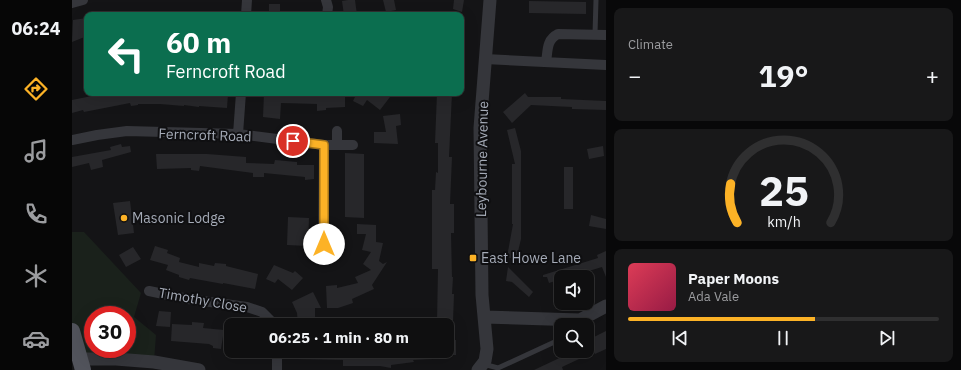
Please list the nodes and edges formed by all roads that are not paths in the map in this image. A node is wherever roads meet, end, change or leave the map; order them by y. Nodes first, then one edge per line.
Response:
1 (83, 0) edge
2 (247, 0) edge
3 (326, 0) edge
4 (490, 0) edge
5 (596, 0) edge
6 (72, 3) edge
7 (246, 12) edge
8 (327, 12) edge
9 (595, 34) junction
10 (606, 35) edge
11 (485, 59) junction
12 (546, 62) junction
13 (606, 65) edge
14 (241, 96) edge
15 (337, 131) dead end
16 (238, 134) junction
17 (72, 140) edge
18 (324, 145) junction
19 (338, 145) junction
20 (353, 146) dead end
21 (324, 244) junction
22 (336, 244) dead end
23 (323, 257) dead end
24 (150, 291) dead end
25 (606, 306) edge
26 (268, 318) edge
27 (484, 318) junction
28 (72, 331) edge
29 (554, 342) edge
30 (277, 358) edge
31 (78, 363) edge
32 (480, 367) edge
33 (199, 370) edge
34 (277, 370) edge

1 - 6 street
2 - 7 street
3 - 8 street
4 - 11 street, Leybourne Avenue
5 - 9 lane
9 - 10 street
9 - 12 street
11 - 12 street
11 - 27 street, Leybourne Avenue
12 - 13 street
14 - 16 street
15 - 19 street
16 - 17 street, Ferncroft Road
16 - 18 street, Ferncroft Road
18 - 19 street, Ferncroft Road
18 - 21 street
19 - 20 street, Ferncroft Road
21 - 22 street
21 - 23 street
24 - 26 street, Timothy Close
25 - 27 street
27 - 32 street
28 - 31 main road
29 - 32 lane
30 - 34 street
31 - 33 street

